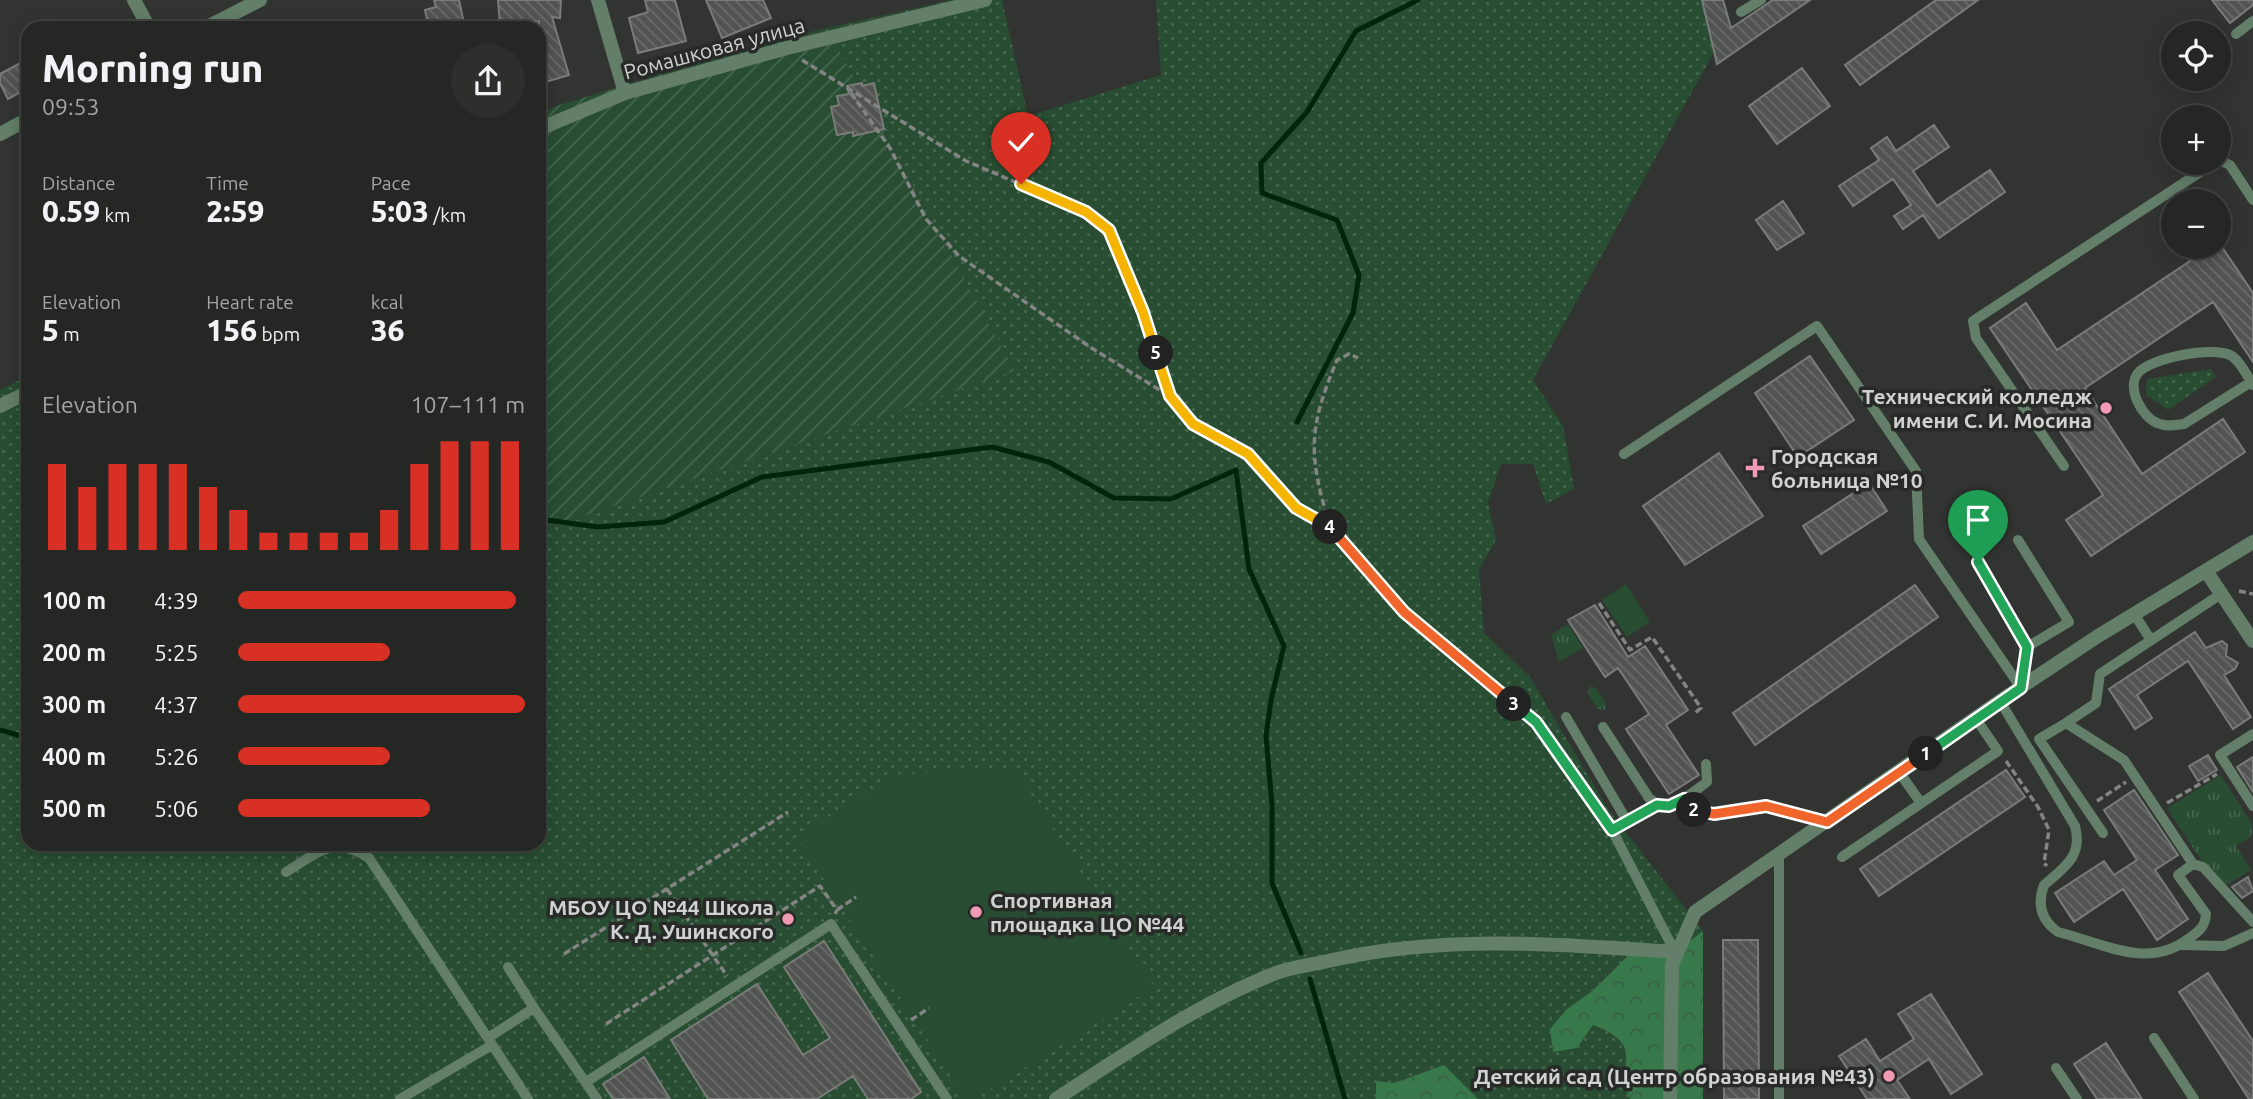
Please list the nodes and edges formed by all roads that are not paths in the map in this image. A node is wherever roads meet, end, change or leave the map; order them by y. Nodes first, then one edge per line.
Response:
1 (134, 0) edge
2 (260, 0) edge
3 (598, 0) edge
4 (985, 0) edge
5 (1760, 0) edge
6 (1741, 12) dead end
7 (145, 21) edge
8 (219, 21) edge
9 (2253, 21) edge
10 (2235, 34) dead end
11 (625, 93) junction
12 (21, 123) edge
13 (546, 126) edge
14 (0, 134) edge
15 (2231, 167) edge
16 (2196, 175) edge
17 (2253, 200) edge
18 (2252, 384) edge
19 (21, 396) edge
20 (0, 406) edge
21 (1624, 454) dead end
22 (2064, 466) dead end
23 (2018, 540) dead end
24 (2253, 542) edge
25 (1978, 562) dead end
26 (2206, 571) junction
27 (2221, 594) junction
28 (2134, 614) junction
29 (2151, 640) junction
30 (2253, 641) edge
31 (2027, 647) junction
32 (2021, 688) junction
33 (2000, 701) junction
34 (1566, 717) dead end
35 (1976, 719) junction
36 (2066, 723) junction
37 (1603, 727) dead end
38 (2253, 734) edge
39 (1706, 764) dead end
40 (1899, 772) junction
41 (1921, 803) junction
42 (1657, 805) junction
43 (2253, 806) edge
44 (1627, 821) junction
45 (2103, 833) dead end
46 (321, 851) edge
47 (358, 851) edge
48 (1779, 854) junction
49 (1842, 857) dead end
50 (2193, 864) junction
51 (286, 872) dead end
52 (2253, 922) edge
53 (2253, 933) edge
54 (2181, 945) junction
55 (1675, 952) junction
56 (508, 967) dead end
57 (534, 1008) junction
58 (2154, 1038) dead end
59 (490, 1041) junction
60 (2056, 1068) dead end
61 (586, 1082) junction
62 (400, 1099) edge
63 (528, 1099) edge
64 (597, 1099) edge
65 (947, 1099) edge
66 (1056, 1099) edge
67 (1670, 1099) edge
68 (1779, 1099) edge
69 (2077, 1099) edge
70 (2194, 1099) edge

1 - 7 street
2 - 8 street
3 - 11 street
4 - 11 street, Ромашковая улица
5 - 6 lane
9 - 10 lane
11 - 13 street, Ромашковая улица
12 - 14 street
15 - 17 lane
16 - 22 lane
18 - 18 lane
19 - 20 street
21 - 32 lane
23 - 31 lane
24 - 26 street
25 - 31 lane
26 - 27 street
26 - 28 street
27 - 29 lane
27 - 30 street
28 - 29 lane
28 - 32 street
29 - 36 lane
31 - 32 lane
32 - 33 street
33 - 35 street
33 - 54 lane
34 - 44 lane
35 - 40 street
35 - 41 lane
36 - 45 lane
36 - 50 lane
37 - 42 lane
38 - 43 lane
39 - 42 lane
40 - 41 lane
40 - 48 street
41 - 49 lane
42 - 44 lane
44 - 55 lane
46 - 51 lane
47 - 59 lane
48 - 55 street
48 - 68 lane
50 - 52 lane
50 - 54 lane
53 - 54 lane
55 - 66 street
55 - 67 street
56 - 57 lane
57 - 59 lane
57 - 61 lane
58 - 70 lane
59 - 62 lane
59 - 63 lane
60 - 69 lane
61 - 64 lane
61 - 65 lane

